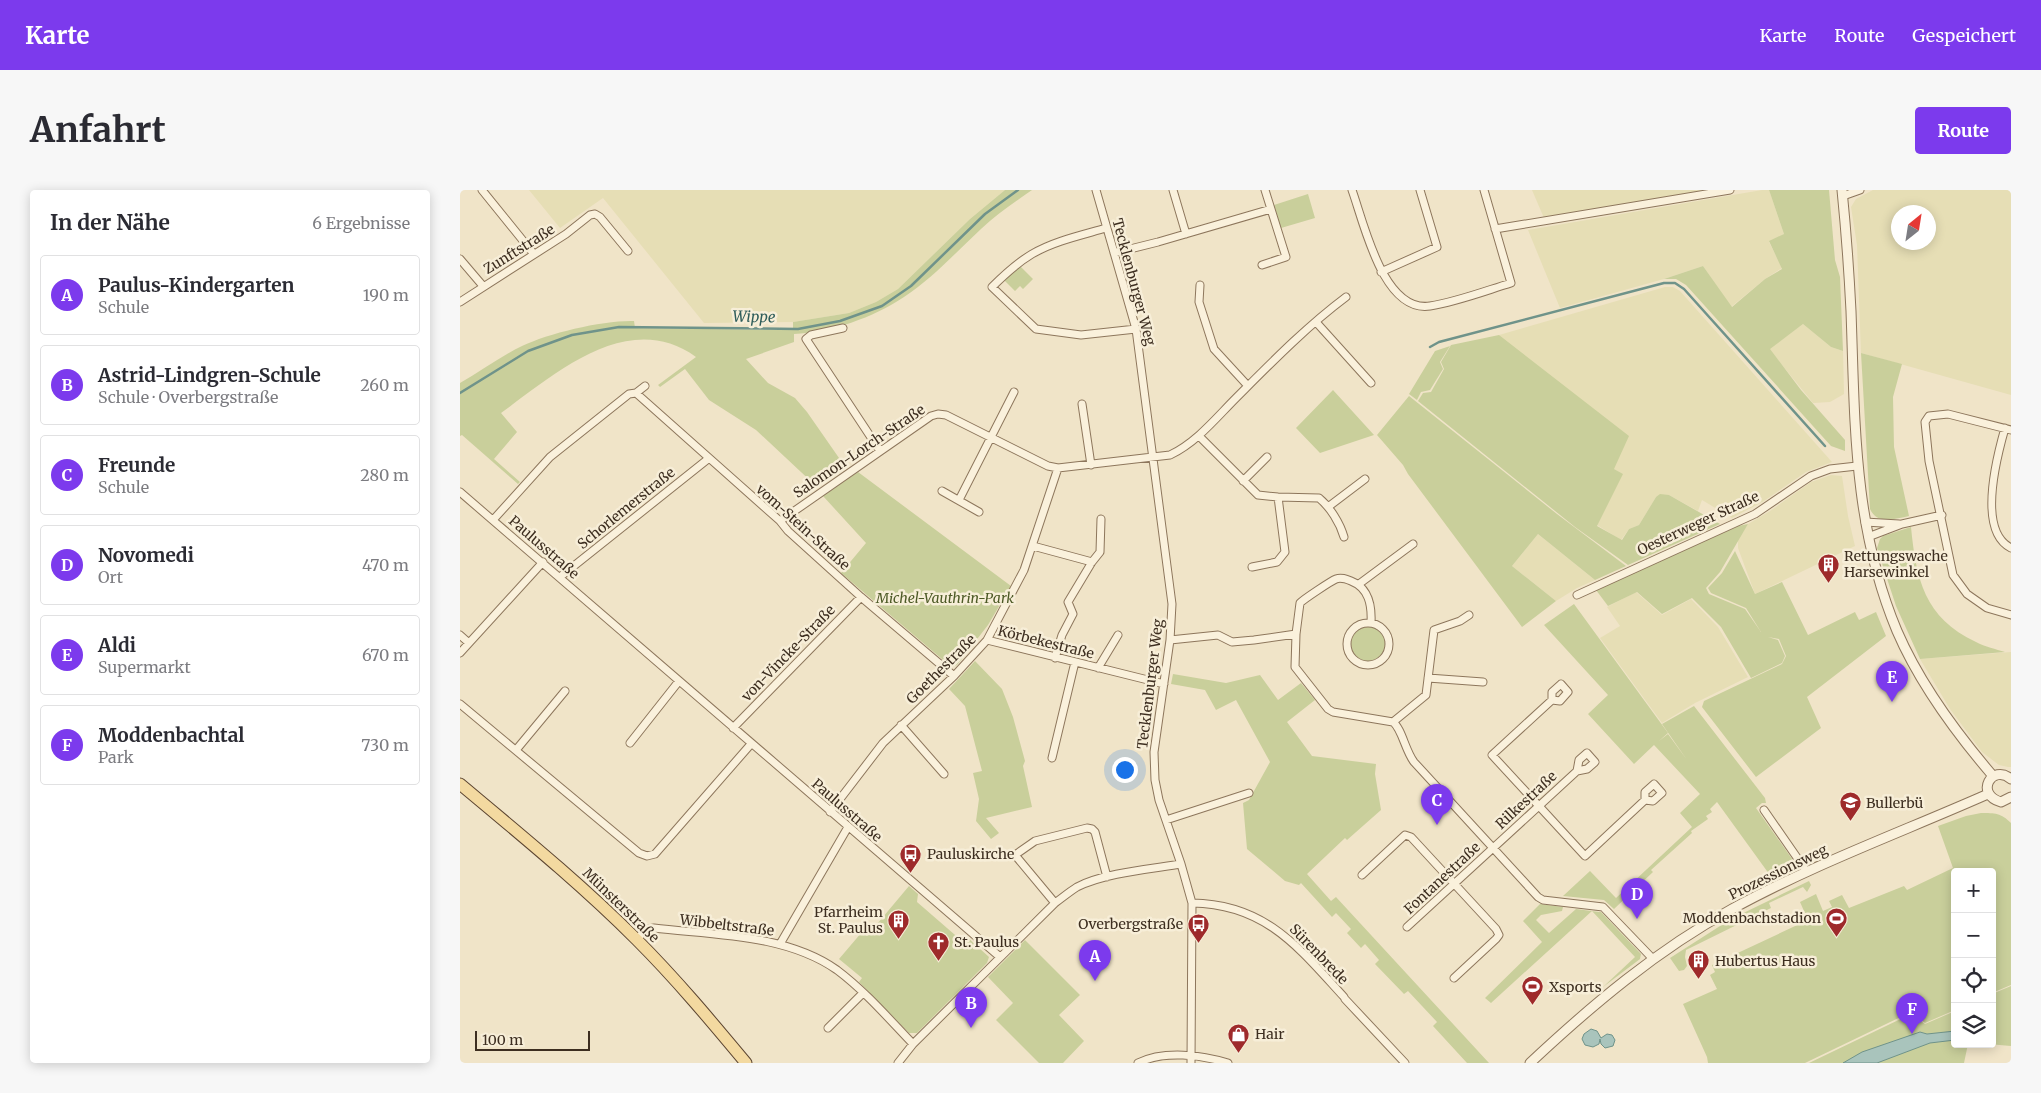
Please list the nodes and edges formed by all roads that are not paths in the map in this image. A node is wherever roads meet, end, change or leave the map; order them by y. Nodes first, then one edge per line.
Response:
1 (482, 190) edge
2 (1096, 190) edge
3 (1173, 190) edge
4 (1265, 190) edge
5 (1352, 190) edge
6 (1420, 190) edge
7 (1484, 190) edge
8 (1730, 190) edge
9 (1860, 190) edge
10 (1842, 193) edge
11 (1271, 209) junction
12 (1106, 228) junction
13 (1495, 229) junction
14 (1186, 234) junction
15 (628, 251) dead end
16 (533, 253) junction
17 (1114, 253) junction
18 (460, 259) edge
19 (1262, 265) dead end
20 (1381, 272) junction
21 (1200, 285) dead end
22 (483, 286) junction
23 (1346, 297) dead end
24 (460, 302) edge
25 (1316, 322) junction
26 (842, 328) dead end
27 (1136, 329) junction
28 (1371, 383) dead end
29 (645, 386) dead end
30 (1248, 386) junction
31 (1014, 392) dead end
32 (636, 394) junction
33 (1082, 404) dead end
34 (2008, 429) edge
35 (1199, 436) junction
36 (992, 438) junction
37 (880, 451) junction
38 (1267, 457) dead end
39 (1154, 458) junction
40 (708, 459) junction
41 (1091, 465) junction
42 (1857, 466) junction
43 (1058, 468) junction
44 (1365, 479) dead end
45 (1243, 481) junction
46 (942, 490) dead end
47 (460, 492) edge
48 (1278, 497) junction
49 (959, 500) junction
50 (1328, 507) junction
51 (979, 512) dead end
52 (1942, 514) junction
53 (1101, 519) dead end
54 (493, 520) junction
55 (780, 521) junction
56 (1865, 522) junction
57 (1902, 524) junction
58 (1344, 537) dead end
59 (1868, 537) junction
60 (1413, 544) dead end
61 (1033, 546) junction
62 (2011, 548) edge
63 (542, 562) junction
64 (1092, 562) junction
65 (1252, 567) dead end
66 (560, 577) junction
67 (1359, 584) junction
68 (1577, 595) dead end
69 (861, 597) junction
70 (1469, 615) dead end
71 (2011, 615) edge
72 (1371, 623) junction
73 (1296, 634) junction
74 (460, 635) edge
75 (1118, 635) dead end
76 (987, 640) junction
77 (1170, 640) junction
78 (469, 643) junction
79 (460, 653) edge
80 (1055, 658) junction
81 (1075, 662) junction
82 (1098, 668) junction
83 (954, 676) junction
84 (1428, 678) junction
85 (679, 681) junction
86 (1483, 682) dead end
87 (1164, 684) junction
88 (565, 691) dead end
89 (1552, 700) dead end
90 (460, 704) edge
91 (1393, 722) junction
92 (901, 725) junction
93 (733, 728) junction
94 (630, 743) dead end
95 (751, 744) junction
96 (516, 750) junction
97 (1052, 758) dead end
98 (1577, 771) dead end
99 (944, 774) dead end
100 (1993, 776) junction
101 (2011, 779) edge
102 (460, 784) edge
103 (1250, 793) dead end
104 (1988, 794) junction
105 (1645, 800) dead end
106 (2010, 800) edge
107 (1539, 806) junction
108 (1764, 810) dead end
109 (830, 812) junction
110 (1166, 820) junction
111 (848, 827) junction
112 (1493, 848) junction
113 (1181, 864) junction
114 (1807, 872) junction
115 (1362, 875) dead end
116 (1107, 877) junction
117 (1454, 884) junction
118 (1054, 903) junction
119 (1192, 903) junction
120 (1407, 927) dead end
121 (636, 939) junction
122 (780, 944) junction
123 (1000, 958) junction
124 (1653, 959) junction
125 (1454, 978) dead end
126 (863, 993) junction
127 (828, 1028) dead end
128 (914, 1044) junction
129 (1191, 1060) edge
130 (746, 1063) edge
131 (898, 1063) edge
132 (1138, 1063) edge
133 (1228, 1063) edge
134 (1405, 1063) edge
135 (1530, 1063) edge

1 - 16 street
2 - 12 street, Tecklenburger Weg
3 - 14 street
4 - 11 street
5 - 20 street
6 - 20 street
7 - 13 street
8 - 13 street
9 - 10 street
10 - 42 street
11 - 14 street
11 - 19 street
12 - 17 street, Tecklenburger Weg
12 - 27 street
13 - 20 street
14 - 17 street
15 - 16 street, Zunftstraße
16 - 22 street, Zunftstraße
17 - 27 street, Tecklenburger Weg
18 - 22 street
21 - 30 street
22 - 24 street, Zunftstraße
23 - 25 street, Salomon-Lorch-Straße
25 - 28 street
25 - 30 street, Salomon-Lorch-Straße
26 - 37 street
27 - 39 street, Tecklenburger Weg
29 - 32 street
30 - 35 street, Salomon-Lorch-Straße
31 - 36 street
32 - 40 street, vom-Stein-Straße
32 - 54 street
33 - 41 street
34 - 52 street
34 - 62 street
35 - 39 street, Salomon-Lorch-Straße
35 - 45 street
36 - 37 street, Salomon-Lorch-Straße
36 - 43 street, Salomon-Lorch-Straße
36 - 49 street
37 - 55 street, Salomon-Lorch-Straße
38 - 45 street
39 - 41 street, Salomon-Lorch-Straße
39 - 77 street, Tecklenburger Weg
40 - 55 street, vom-Stein-Straße
40 - 66 street, Schorlemerstraße
41 - 43 street, Salomon-Lorch-Straße
42 - 56 street
42 - 68 street, Oesterweger Straße
43 - 61 street, Goethestraße
44 - 50 street
45 - 48 street
46 - 49 street
47 - 54 street, Paulusstraße
48 - 50 street
48 - 65 street
49 - 51 street
50 - 58 street
52 - 57 street
52 - 71 street
53 - 64 street
54 - 63 street, Paulusstraße
55 - 69 street, vom-Stein-Straße
56 - 57 street
56 - 59 street
57 - 59 street
59 - 100 street
60 - 67 street
61 - 64 street
61 - 76 street, Goethestraße
63 - 66 street, Paulusstraße
63 - 78 street
64 - 80 street
66 - 85 street, Paulusstraße
67 - 72 street
67 - 73 street
69 - 83 street, vom-Stein-Straße
69 - 93 street, von-Vincke-Straße
70 - 84 street
72 - 72 street
73 - 77 street
73 - 91 street
74 - 78 street
75 - 82 street, Körbekestraße
76 - 80 street, Körbekestraße
76 - 83 street, Goethestraße
77 - 87 street, Tecklenburger Weg
78 - 79 street
80 - 81 street, Körbekestraße
81 - 82 street, Körbekestraße
81 - 97 street
82 - 87 street, Körbekestraße
83 - 92 street, Goethestraße
84 - 86 street
84 - 91 street
85 - 93 street, Paulusstraße
85 - 94 street
87 - 110 street, Tecklenburger Weg
88 - 96 street
89 - 107 street
90 - 96 street
91 - 112 street
92 - 99 street
92 - 109 street, Goethestraße
93 - 95 street, Paulusstraße
95 - 96 street
95 - 109 street, Paulusstraße
98 - 107 street, Rilkestraße
100 - 101 street
100 - 104 street
102 - 121 main road, Münsterstraße
103 - 110 street
104 - 106 street
104 - 114 street, Prozessionsweg
105 - 107 street
107 - 112 street, Rilkestraße
108 - 114 street
109 - 111 street, Paulusstraße
110 - 113 street, Tecklenburger Weg
111 - 122 street
111 - 123 street, Paulusstraße
112 - 117 street, Fontanestraße
112 - 124 street
113 - 116 street
113 - 119 street, Tecklenburger Weg
114 - 124 street, Prozessionsweg
115 - 117 street
116 - 118 street
116 - 118 street
117 - 120 street, Fontanestraße
117 - 125 street
118 - 123 street
119 - 129 street, Tecklenburger Weg
119 - 134 street, Sürenbrede
121 - 122 street, Wibbeltstraße
121 - 130 main road, Münsterstraße
122 - 126 street, Wibbeltstraße
123 - 128 street
124 - 135 street, Prozessionsweg
126 - 127 street
126 - 128 street, Wibbeltstraße
128 - 131 street
129 - 132 street
129 - 133 street

